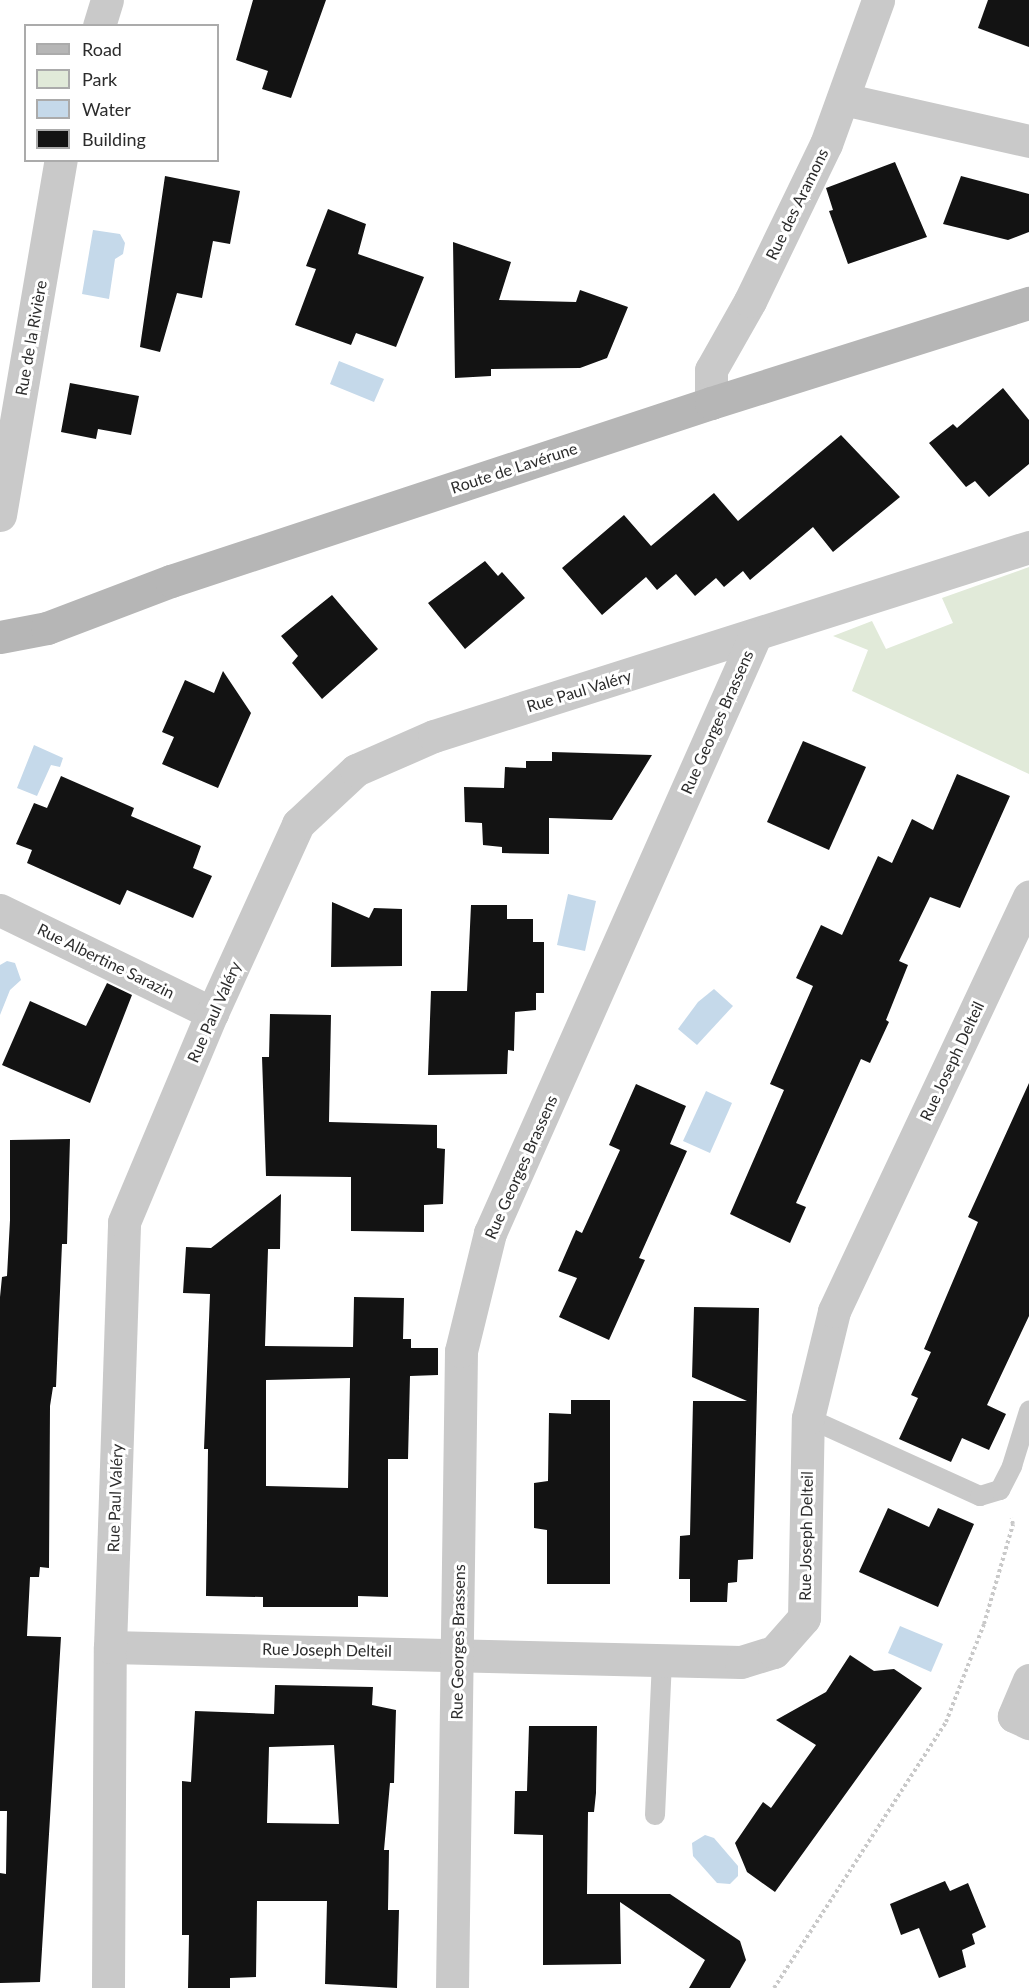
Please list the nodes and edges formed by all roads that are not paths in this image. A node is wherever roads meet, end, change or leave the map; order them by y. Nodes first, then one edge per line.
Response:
1 (107, 0) edge
2 (878, 0) edge
3 (100, 24) edge
4 (843, 99) junction
5 (1029, 141) edge
6 (61, 162) edge
7 (1029, 303) edge
8 (711, 403) junction
9 (0, 515) edge
10 (1029, 547) edge
11 (755, 636) junction
12 (0, 637) edge
13 (1029, 897) edge
14 (0, 910) edge
15 (212, 1013) junction
16 (1029, 1412) edge
17 (808, 1418) junction
18 (110, 1647) junction
19 (458, 1652) junction
20 (662, 1659) junction
21 (1029, 1680) edge
22 (1029, 1723) edge
23 (655, 1815) dead end
24 (108, 1988) edge
25 (452, 1988) edge

1 - 3 street
2 - 4 street, Rue des Aramons
4 - 5 street
4 - 8 street, Rue des Aramons
6 - 9 street, Rue de la Rivière
7 - 8 street, Route de Lavérune
8 - 12 street, Route de Lavérune
10 - 11 street, Rue Paul Valéry
11 - 15 street, Rue Paul Valéry
11 - 19 street, Rue Georges Brassens
13 - 17 street, Rue Joseph Delteil
14 - 15 street, Rue Albertine Sarazin
15 - 18 street, Rue Paul Valéry
16 - 17 lane
17 - 20 street, Rue Joseph Delteil
18 - 19 street, Rue Joseph Delteil
18 - 24 street, Rue Paul Valéry
19 - 20 street, Rue Joseph Delteil
19 - 25 street, Rue Georges Brassens
20 - 23 lane
21 - 22 street

